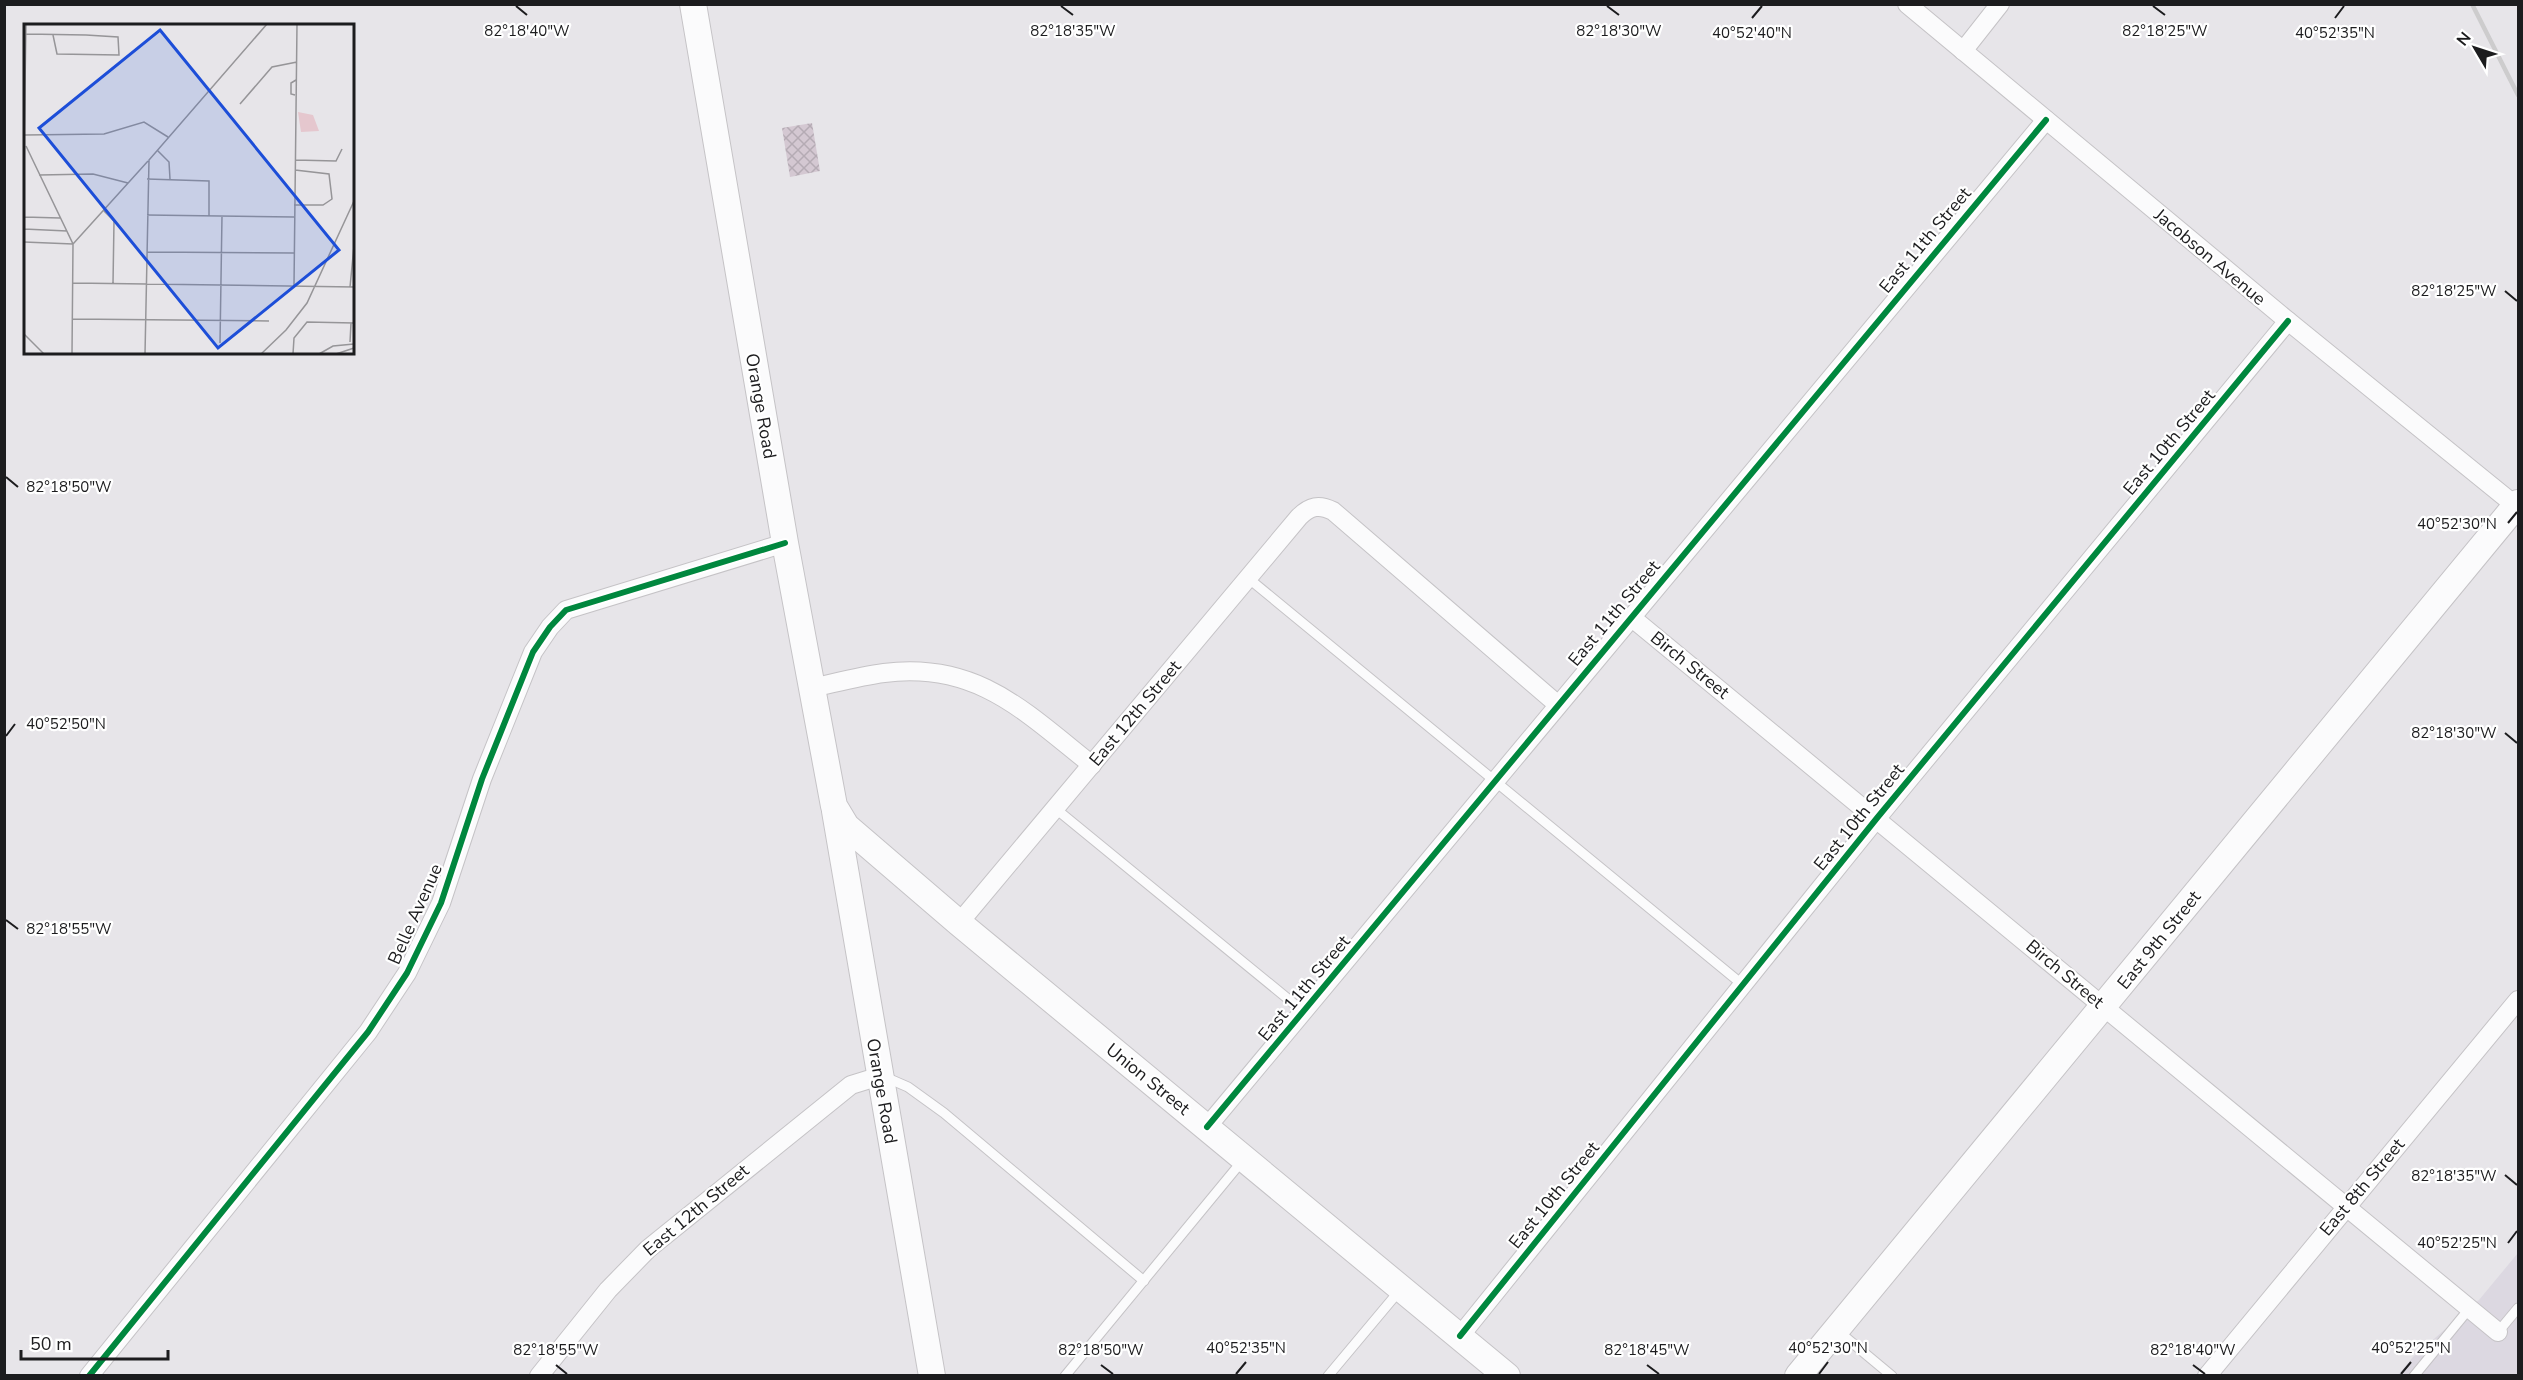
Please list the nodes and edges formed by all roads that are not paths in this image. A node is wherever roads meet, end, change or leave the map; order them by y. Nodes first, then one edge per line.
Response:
1 (693, 4) edge
2 (1907, 4) edge
3 (2000, 4) edge
4 (1963, 51) junction
5 (2046, 120) junction
6 (2288, 321) junction
7 (2517, 505) edge
8 (785, 543) junction
9 (1248, 578) junction
10 (1631, 617) junction
11 (812, 688) junction
12 (1557, 704) junction
13 (1092, 765) junction
14 (1494, 782) junction
15 (1056, 809) junction
16 (840, 816) junction
17 (1877, 818) junction
18 (959, 922) junction
19 (1743, 985) junction
20 (2518, 1000) edge
21 (2104, 1006) junction
22 (1304, 1012) junction
23 (880, 1076) junction
24 (1207, 1127) junction
25 (1245, 1158) junction
26 (2345, 1207) junction
27 (1144, 1281) junction
28 (1402, 1288) junction
29 (2518, 1308) edge
30 (2469, 1309) junction
31 (1836, 1330) junction
32 (2498, 1332) joint
33 (1460, 1336) junction
34 (89, 1376) edge
35 (539, 1376) edge
36 (932, 1376) edge
37 (1065, 1376) edge
38 (1328, 1376) edge
39 (1507, 1376) edge
40 (1798, 1376) edge
41 (1892, 1376) edge
42 (2207, 1376) edge
43 (2414, 1376) edge

1 - 8 street, Orange Road
2 - 4 street, Jacobson Avenue
3 - 4 street
4 - 5 street, Jacobson Avenue
5 - 6 street, Jacobson Avenue
5 - 10 street, East 11th Street
6 - 7 street, Jacobson Avenue
6 - 17 street, East 10th Street
7 - 21 street, East 9th Street
8 - 11 street, Orange Road
8 - 34 street, Belle Avenue
9 - 12 street, East 12th Street
9 - 13 street, East 12th Street
9 - 14 lane
10 - 12 street, East 11th Street
10 - 17 street, Birch Street
11 - 13 street
11 - 16 street, Orange Road
12 - 14 street, East 11th Street
13 - 15 street, East 12th Street
14 - 19 lane
14 - 22 street, East 11th Street
15 - 18 street, East 12th Street
15 - 22 lane
16 - 18 street, Union Street
16 - 23 street, Orange Road
17 - 19 street, East 10th Street
17 - 21 street, Birch Street
18 - 24 street, Union Street
19 - 33 street, East 10th Street
20 - 26 street, East 8th Street
21 - 26 street, Birch Street
21 - 31 street, East 9th Street
22 - 24 street, East 11th Street
23 - 27 lane
23 - 35 street, East 12th Street
23 - 36 street, Orange Road
24 - 25 street, Union Street
25 - 27 lane
25 - 28 street, Union Street
26 - 30 street, Birch Street
26 - 42 street, East 8th Street
27 - 37 lane
28 - 33 street, Union Street
28 - 38 lane
29 - 32 lane
30 - 32 street, Birch Street
30 - 43 lane
31 - 40 street, East 9th Street
31 - 41 lane
33 - 39 street, Union Street

